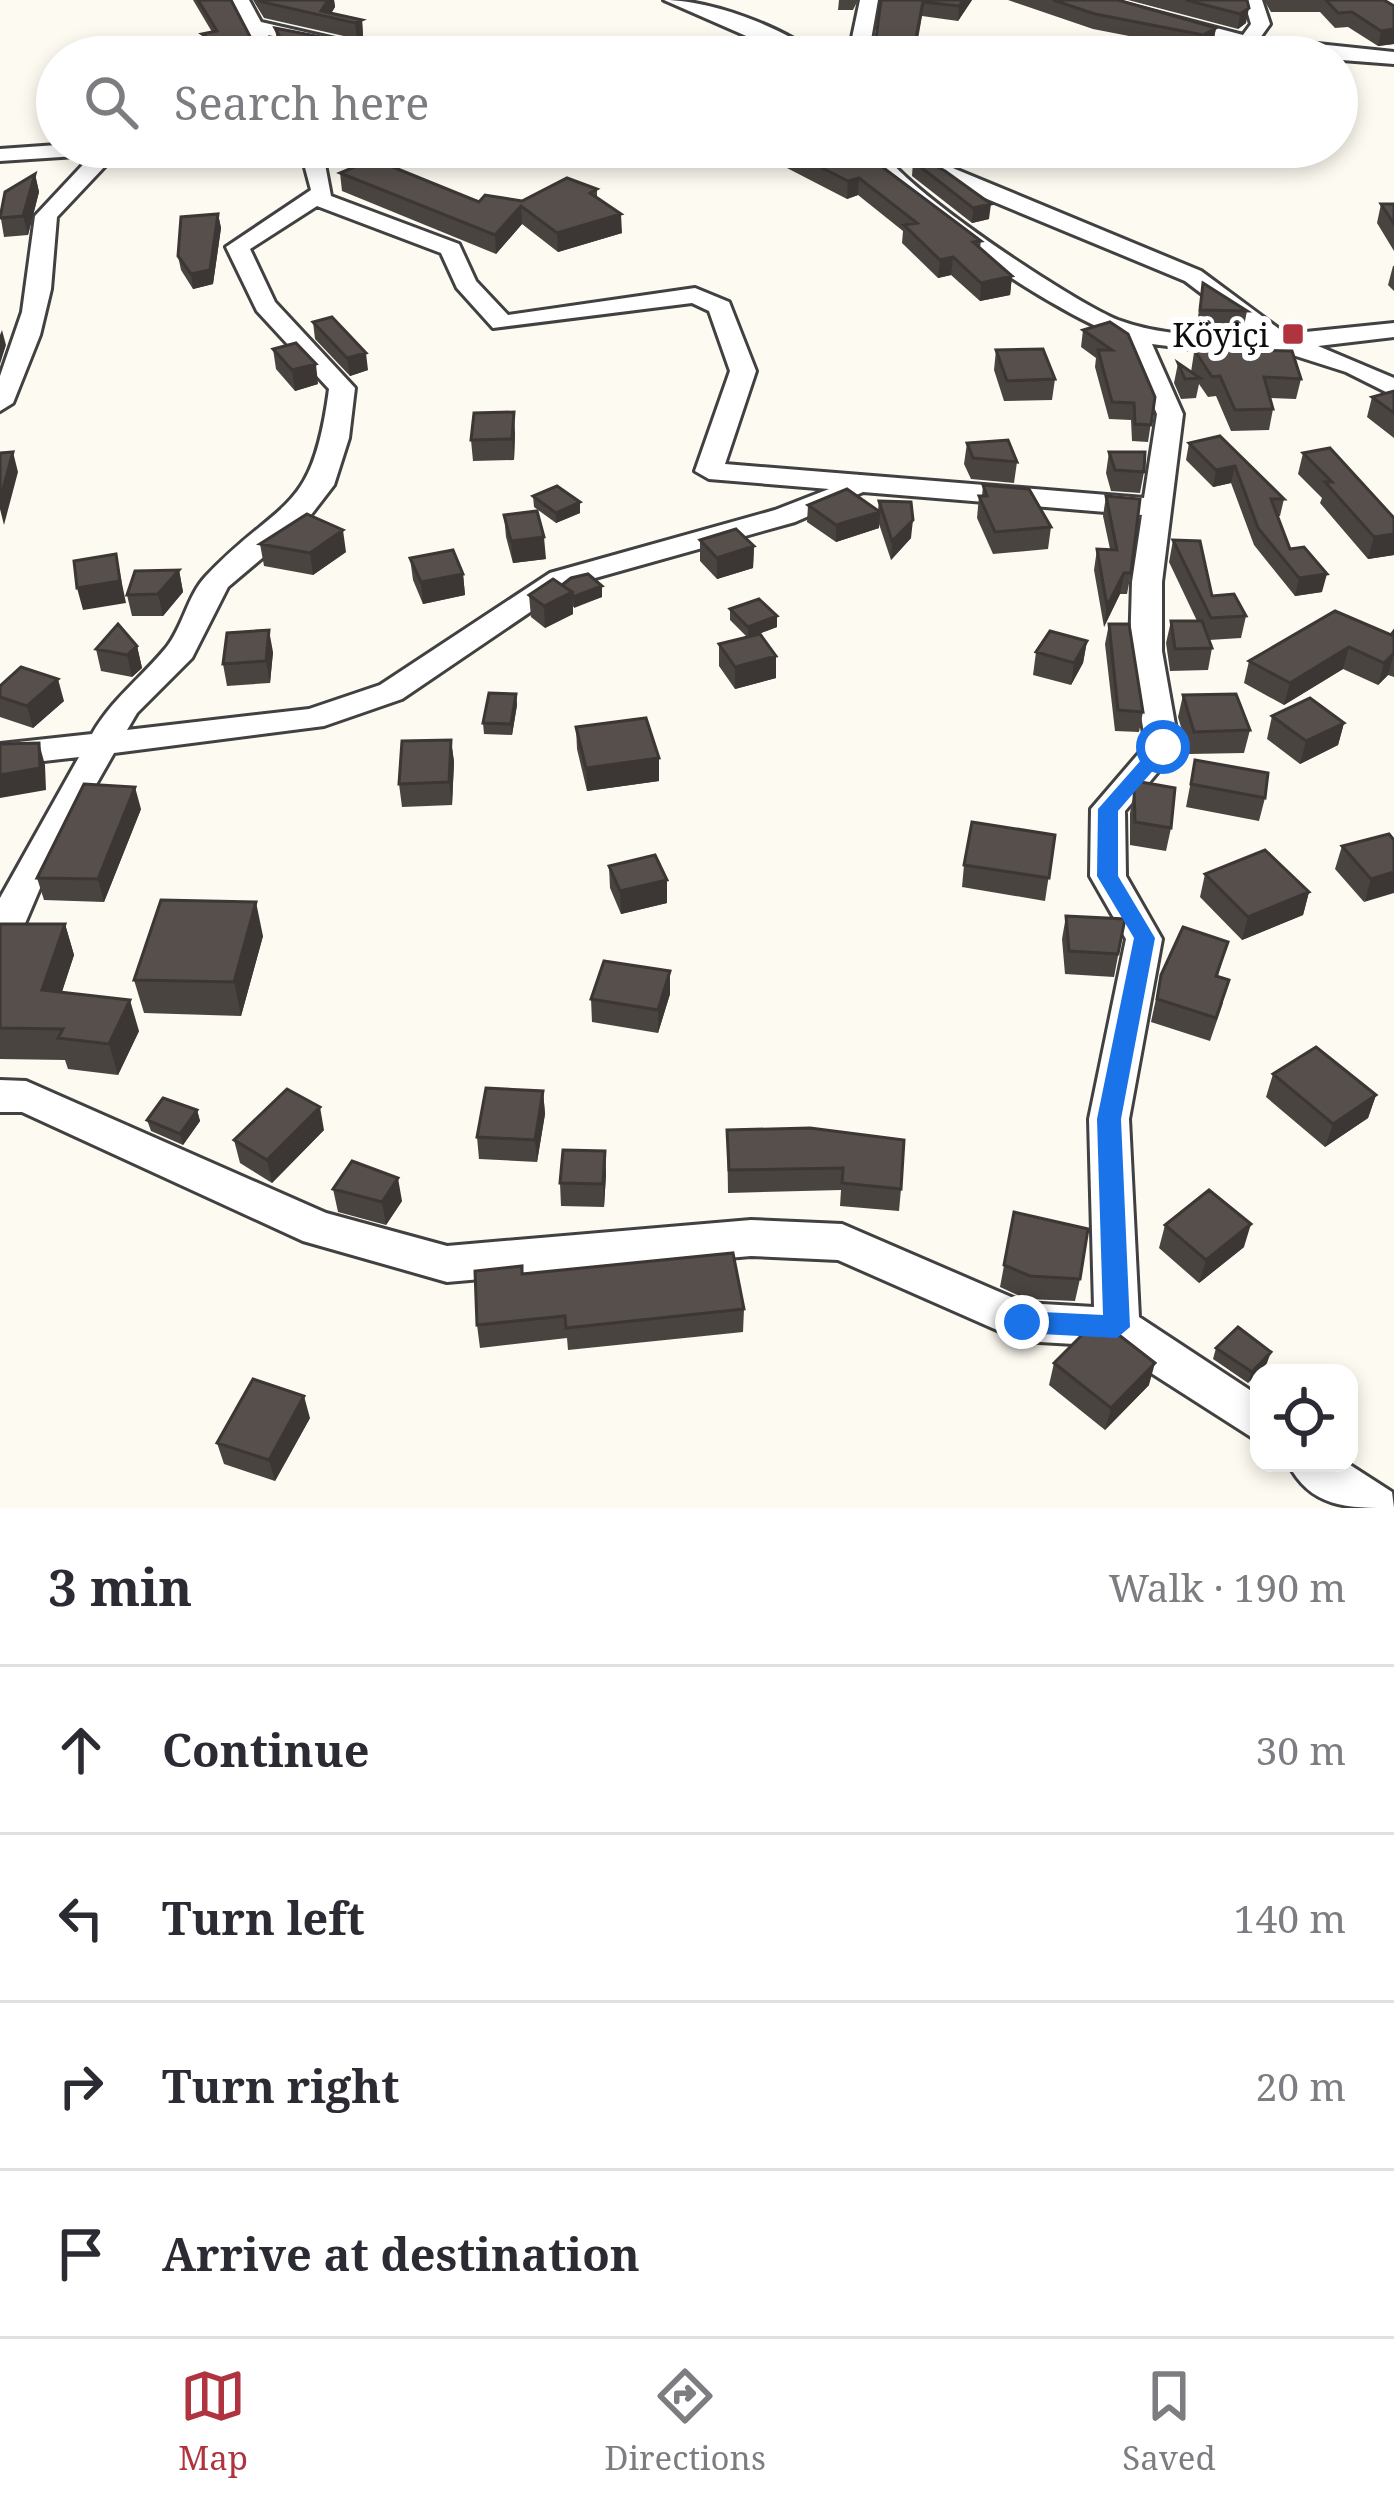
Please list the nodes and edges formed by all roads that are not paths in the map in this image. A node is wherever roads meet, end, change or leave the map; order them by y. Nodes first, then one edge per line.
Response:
1 (673, 0) edge
2 (869, 0) edge
3 (1252, 0) edge
4 (1101, 1) edge
5 (248, 2) edge
6 (254, 26) junction
7 (260, 36) edge
8 (302, 36) edge
9 (766, 36) edge
10 (862, 36) edge
11 (1217, 36) edge
12 (1253, 36) edge
13 (1358, 58) edge
14 (1394, 58) edge
15 (36, 152) edge
16 (0, 154) edge
17 (91, 168) edge
18 (316, 168) edge
19 (888, 168) edge
20 (936, 168) edge
21 (317, 198) junction
22 (1135, 333) junction
23 (1392, 336) edge
24 (1282, 344) junction
25 (1394, 388) edge
26 (0, 403) edge
27 (863, 485) junction
28 (1160, 508) junction
29 (104, 741) junction
30 (0, 755) edge
31 (0, 940) edge
32 (0, 1096) edge
33 (1117, 1327) junction
34 (1250, 1415) edge
35 (1322, 1472) edge
36 (1376, 1508) edge

1 - 9 street
2 - 10 street
3 - 12 street
4 - 11 street
5 - 6 street
6 - 7 street
6 - 8 street
13 - 14 street
15 - 16 street
17 - 26 street
18 - 21 street
19 - 22 street
20 - 24 street
21 - 27 street
21 - 29 street
22 - 24 street
22 - 28 street
23 - 24 street
24 - 25 street
27 - 28 street
27 - 29 street
28 - 33 street
29 - 30 street
29 - 31 street
32 - 33 street
33 - 34 street
35 - 36 street

